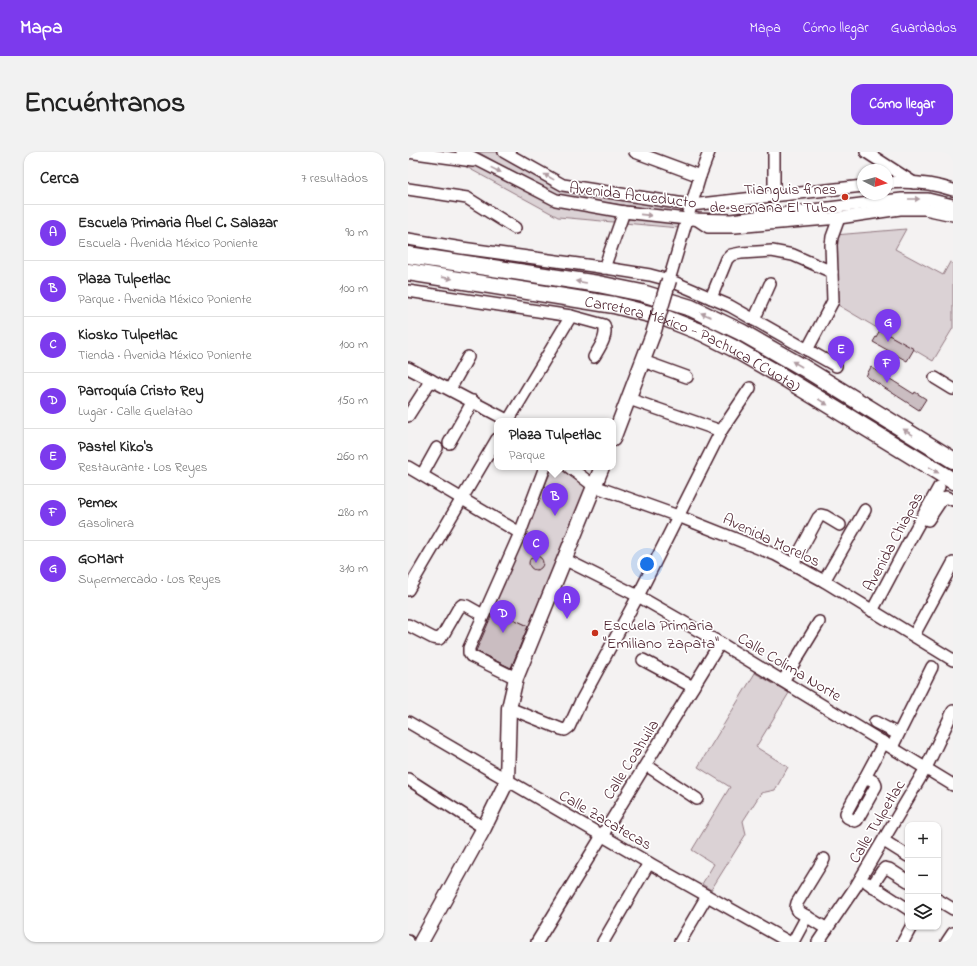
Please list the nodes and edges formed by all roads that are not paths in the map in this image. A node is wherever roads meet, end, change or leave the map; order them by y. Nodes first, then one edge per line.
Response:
1 (408, 152) edge
2 (462, 152) edge
3 (504, 152) edge
4 (635, 152) edge
5 (710, 152) edge
6 (774, 152) edge
7 (866, 152) edge
8 (478, 161) junction
9 (700, 176) junction
10 (893, 183) edge
11 (915, 183) junction
12 (857, 187) edge
13 (408, 189) edge
14 (953, 190) edge
15 (774, 196) junction
16 (691, 205) junction
17 (953, 205) edge
18 (624, 212) junction
19 (953, 215) edge
20 (839, 218) junction
21 (692, 219) junction
22 (515, 228) dead end
23 (408, 239) edge
24 (408, 255) edge
25 (604, 268) junction
26 (408, 272) edge
27 (832, 272) junction
28 (669, 280) junction
29 (770, 284) dead end
30 (408, 291) edge
31 (711, 298) junction
32 (571, 316) junction
33 (754, 320) junction
34 (807, 350) junction
35 (468, 357) dead end
36 (594, 357) dead end
37 (643, 361) junction
38 (836, 366) dead end
39 (408, 368) edge
40 (687, 377) dead end
41 (935, 378) dead end
42 (431, 380) junction
43 (750, 388) dead end
44 (450, 389) junction
45 (953, 390) edge
46 (629, 400) junction
47 (473, 401) junction
48 (408, 416) edge
49 (503, 418) edge
50 (510, 418) edge
51 (616, 432) edge
52 (721, 432) junction
53 (449, 443) dead end
54 (494, 444) edge
55 (437, 448) dead end
56 (953, 460) edge
57 (408, 467) edge
58 (544, 470) edge
59 (573, 470) edge
60 (601, 470) edge
61 (422, 475) junction
62 (946, 484) edge
63 (594, 486) junction
64 (463, 498) junction
65 (953, 500) edge
66 (865, 510) dead end
67 (678, 516) junction
68 (840, 525) dead end
69 (914, 532) junction
70 (520, 533) junction
71 (564, 559) junction
72 (953, 563) edge
73 (793, 564) junction
74 (824, 581) junction
75 (408, 590) edge
76 (638, 596) junction
77 (872, 611) junction
78 (483, 615) junction
79 (819, 622) dead end
80 (408, 625) edge
81 (914, 635) junction
82 (720, 643) junction
83 (643, 660) dead end
84 (953, 660) edge
85 (932, 667) dead end
86 (516, 678) junction
87 (783, 681) junction
88 (693, 687) junction
89 (509, 708) junction
90 (953, 711) edge
91 (408, 722) edge
92 (875, 722) dead end
93 (898, 734) junction
94 (888, 744) junction
95 (646, 765) junction
96 (926, 768) junction
97 (866, 777) dead end
98 (408, 780) edge
99 (507, 780) junction
100 (953, 785) edge
101 (697, 799) dead end
102 (484, 828) junction
103 (602, 834) junction
104 (884, 841) junction
105 (905, 854) edge
106 (824, 859) dead end
107 (649, 863) junction
108 (905, 879) edge
109 (707, 896) junction
110 (941, 902) edge
111 (905, 907) edge
112 (953, 909) edge
113 (807, 916) junction
114 (826, 929) junction
115 (910, 930) edge
116 (953, 933) edge
117 (539, 938) edge
118 (421, 942) edge
119 (603, 942) edge
120 (680, 942) edge
121 (789, 942) edge
122 (793, 942) edge
123 (818, 942) edge
124 (903, 942) edge
125 (947, 942) edge

1 - 8 street
2 - 8 street, Avenida Acueducto
16 -> 3 street, Avenida Acueducto
4 - 9 street
5 - 9 street
6 - 15 street
7 - 11 street
8 -> 18 street, Avenida Acueducto
9 - 16 street
10 - 11 street
11 - 14 street
12 - 15 street, Avenida Acueducto
13 - 22 street
15 - 16 street, Avenida Acueducto
16 - 21 street
21 -> 17 street, Avenida Acueducto
18 -> 21 street, Avenida Acueducto
18 - 25 street
19 - 20 street
20 - 21 street
20 - 27 street
21 - 28 street
23 - 25 street
56 -> 24 highway, Carretera México - Pachuca (Cuota)
25 - 28 street
26 -> 62 highway, Carretera México - Pachuca (Cuota)
27 - 31 street
27 - 34 street
28 - 31 street
28 - 37 main road, bridge
29 - 33 street
30 - 32 street
31 - 33 street
32 - 36 street
32 - 50 street
33 - 34 street
34 - 38 street
35 - 44 street
37 - 40 street
37 - 46 main road
39 - 42 street
41 - 45 street
42 - 44 street
42 - 48 street
43 - 52 street
44 - 47 street
46 - 51 main road
46 - 52 street
47 - 49 street
47 - 53 street
52 - 67 street
54 - 64 street
55 - 61 street
57 - 61 street
58 - 70 street
59 - 63 street, Avenida Morelos
60 - 63 main road
61 - 64 street
62 - 69 street, Avenida Chiapas
63 - 67 street, Avenida Morelos
63 - 71 main road
64 - 70 street
64 - 75 street
65 - 69 street
66 - 74 street
67 - 73 street, Avenida Morelos
67 - 76 street
68 - 73 street
69 - 77 street, Avenida Chiapas
70 - 78 street
71 - 76 street, Calle Colima Norte
71 - 86 main road
72 - 81 street
73 - 74 street, Avenida Morelos
74 - 77 street, Avenida Morelos
76 - 82 street, Calle Colima Norte
76 - 89 street
77 - 81 street, Avenida Morelos
78 - 80 street
78 - 86 street
79 - 87 street
81 - 84 street, Avenida Morelos
82 - 87 street, Calle Colima Norte
82 - 88 street, Calle Coahuila
83 - 88 street
85 - 93 street
86 - 89 main road
87 - 94 street, Calle Colima Norte
88 - 95 street, Calle Coahuila
89 - 99 main road
90 - 96 street, Calle Tulpetlac
91 - 99 street, Calle Zacatecas
92 - 93 street
93 - 94 street
94 - 96 street, Calle Colima Norte
94 - 97 street
95 - 101 street
95 - 103 street, Calle Coahuila
96 - 100 street, Calle Colima Norte
96 - 104 street, Calle Tulpetlac
98 - 102 street
99 - 102 main road
99 - 103 street, Calle Zacatecas
102 - 118 main road
103 - 107 street, Calle Zacatecas
103 - 117 street, Calle Coahuila
104 - 105 street
104 - 114 street, Calle Tulpetlac
106 - 113 street
107 - 109 street, Calle Zacatecas
107 - 119 street
108 - 111 street
109 - 120 street
109 - 121 street, Calle Zacatecas
110 - 112 street
113 - 114 street
113 - 122 street
114 - 123 street, Calle Tulpetlac
115 - 124 street
116 - 125 street

